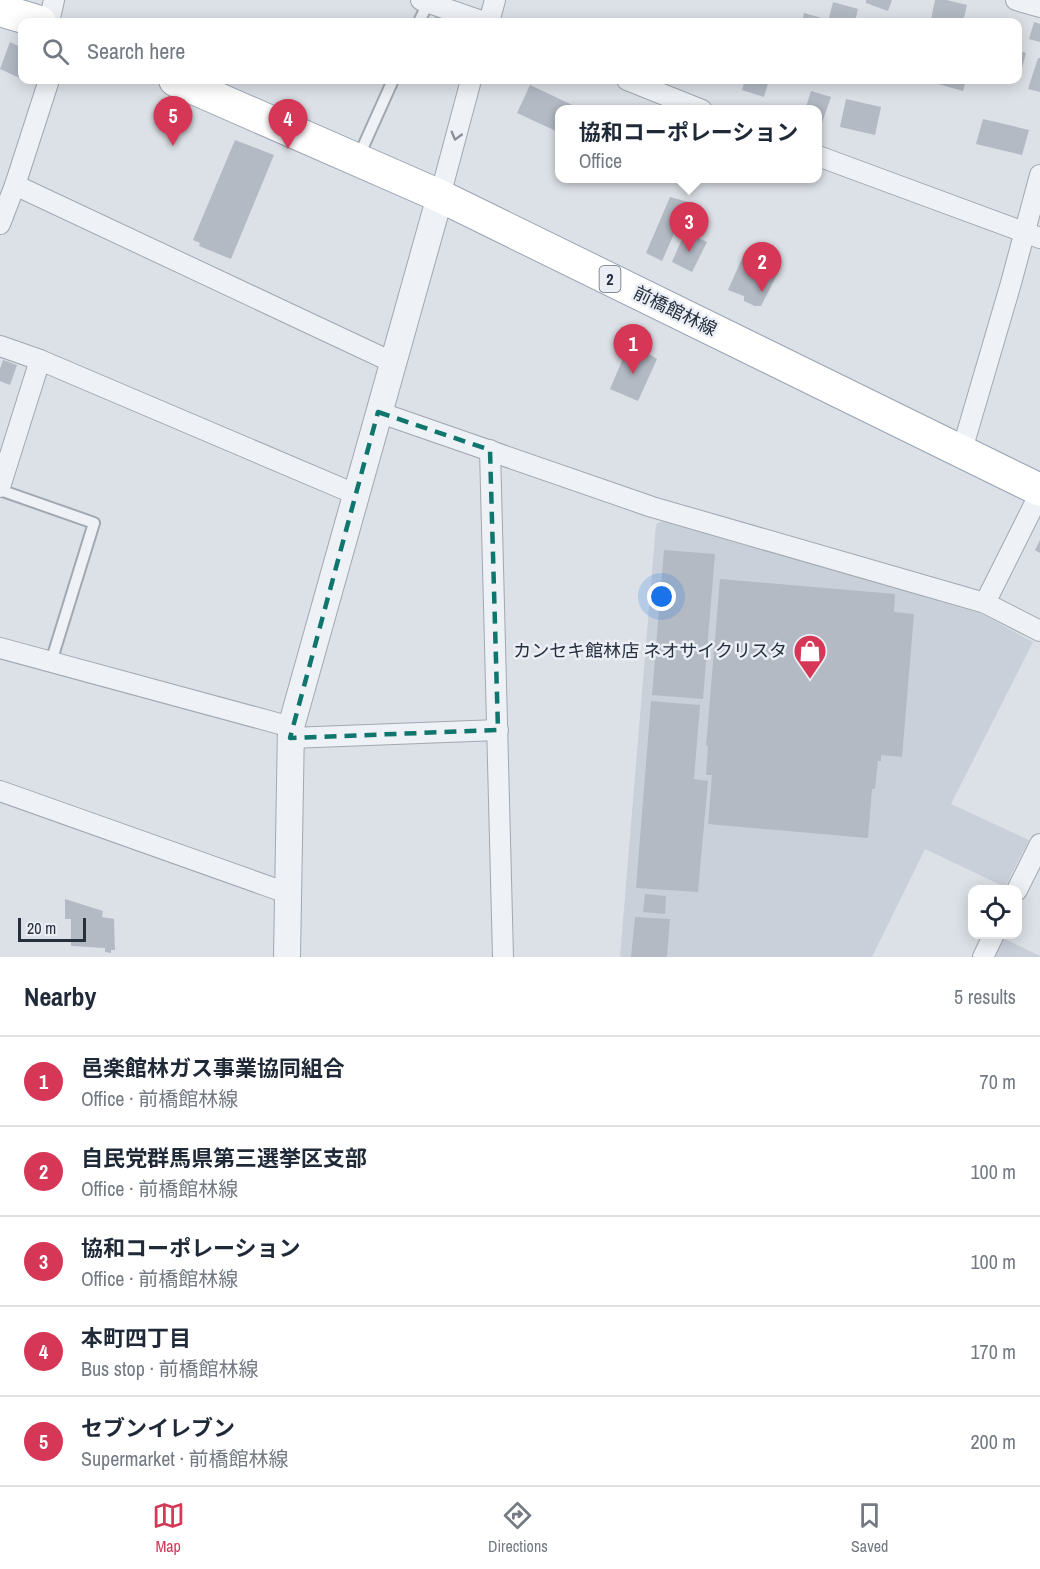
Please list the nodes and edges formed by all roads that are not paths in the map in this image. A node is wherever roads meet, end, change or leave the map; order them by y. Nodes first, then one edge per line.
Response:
1 (54, 0) edge
2 (495, 0) edge
3 (1016, 0) edge
4 (425, 1) edge
5 (1040, 7) edge
6 (0, 10) edge
7 (27, 18) edge
8 (50, 18) edge
9 (420, 18) edge
10 (473, 18) edge
11 (490, 18) edge
12 (48, 84) edge
13 (185, 84) edge
14 (391, 84) edge
15 (470, 84) edge
16 (637, 84) edge
17 (690, 105) edge
18 (822, 157) edge
19 (357, 160) junction
20 (1040, 175) edge
21 (15, 185) junction
22 (440, 196) junction
23 (0, 224) edge
24 (1032, 234) edge
25 (0, 346) edge
26 (40, 360) junction
27 (394, 363) junction
28 (378, 412) junction
29 (490, 450) junction
30 (962, 450) junction
31 (0, 488) edge
32 (1040, 492) edge
33 (355, 494) junction
34 (985, 603) junction
35 (1040, 631) edge
36 (0, 648) edge
37 (51, 662) junction
38 (498, 730) junction
39 (291, 732) junction
40 (0, 791) edge
41 (1039, 849) edge
42 (1020, 885) edge
43 (287, 893) junction
44 (992, 939) edge
45 (287, 957) edge
46 (504, 957) edge
47 (983, 957) edge

1 - 8 street
2 - 11 street
3 - 5 street
4 - 9 lane
4 - 10 street
6 - 7 main road
12 - 21 street
13 - 19 main road, 前橋館林線 / 2
14 - 19 lane
15 -> 22 street
16 - 17 street
18 - 24 street
19 - 22 main road, 前橋館林線 / 2
20 - 24 street
21 - 23 street
21 - 27 street
22 - 27 street
22 - 30 main road, 前橋館林線 / 2
24 - 30 street
25 - 26 street
26 - 31 street
26 - 33 street
27 - 28 street
28 - 29 street
28 - 33 street
29 - 34 street
29 - 38 street
30 - 32 main road, 前橋館林線 / 2
31 - 37 lane
32 - 34 street
33 - 39 street
34 - 35 street
36 - 37 street
37 - 39 street
38 - 39 street
38 - 46 street
39 - 43 street
40 - 43 street
41 - 42 street
43 - 45 street
44 - 47 street

